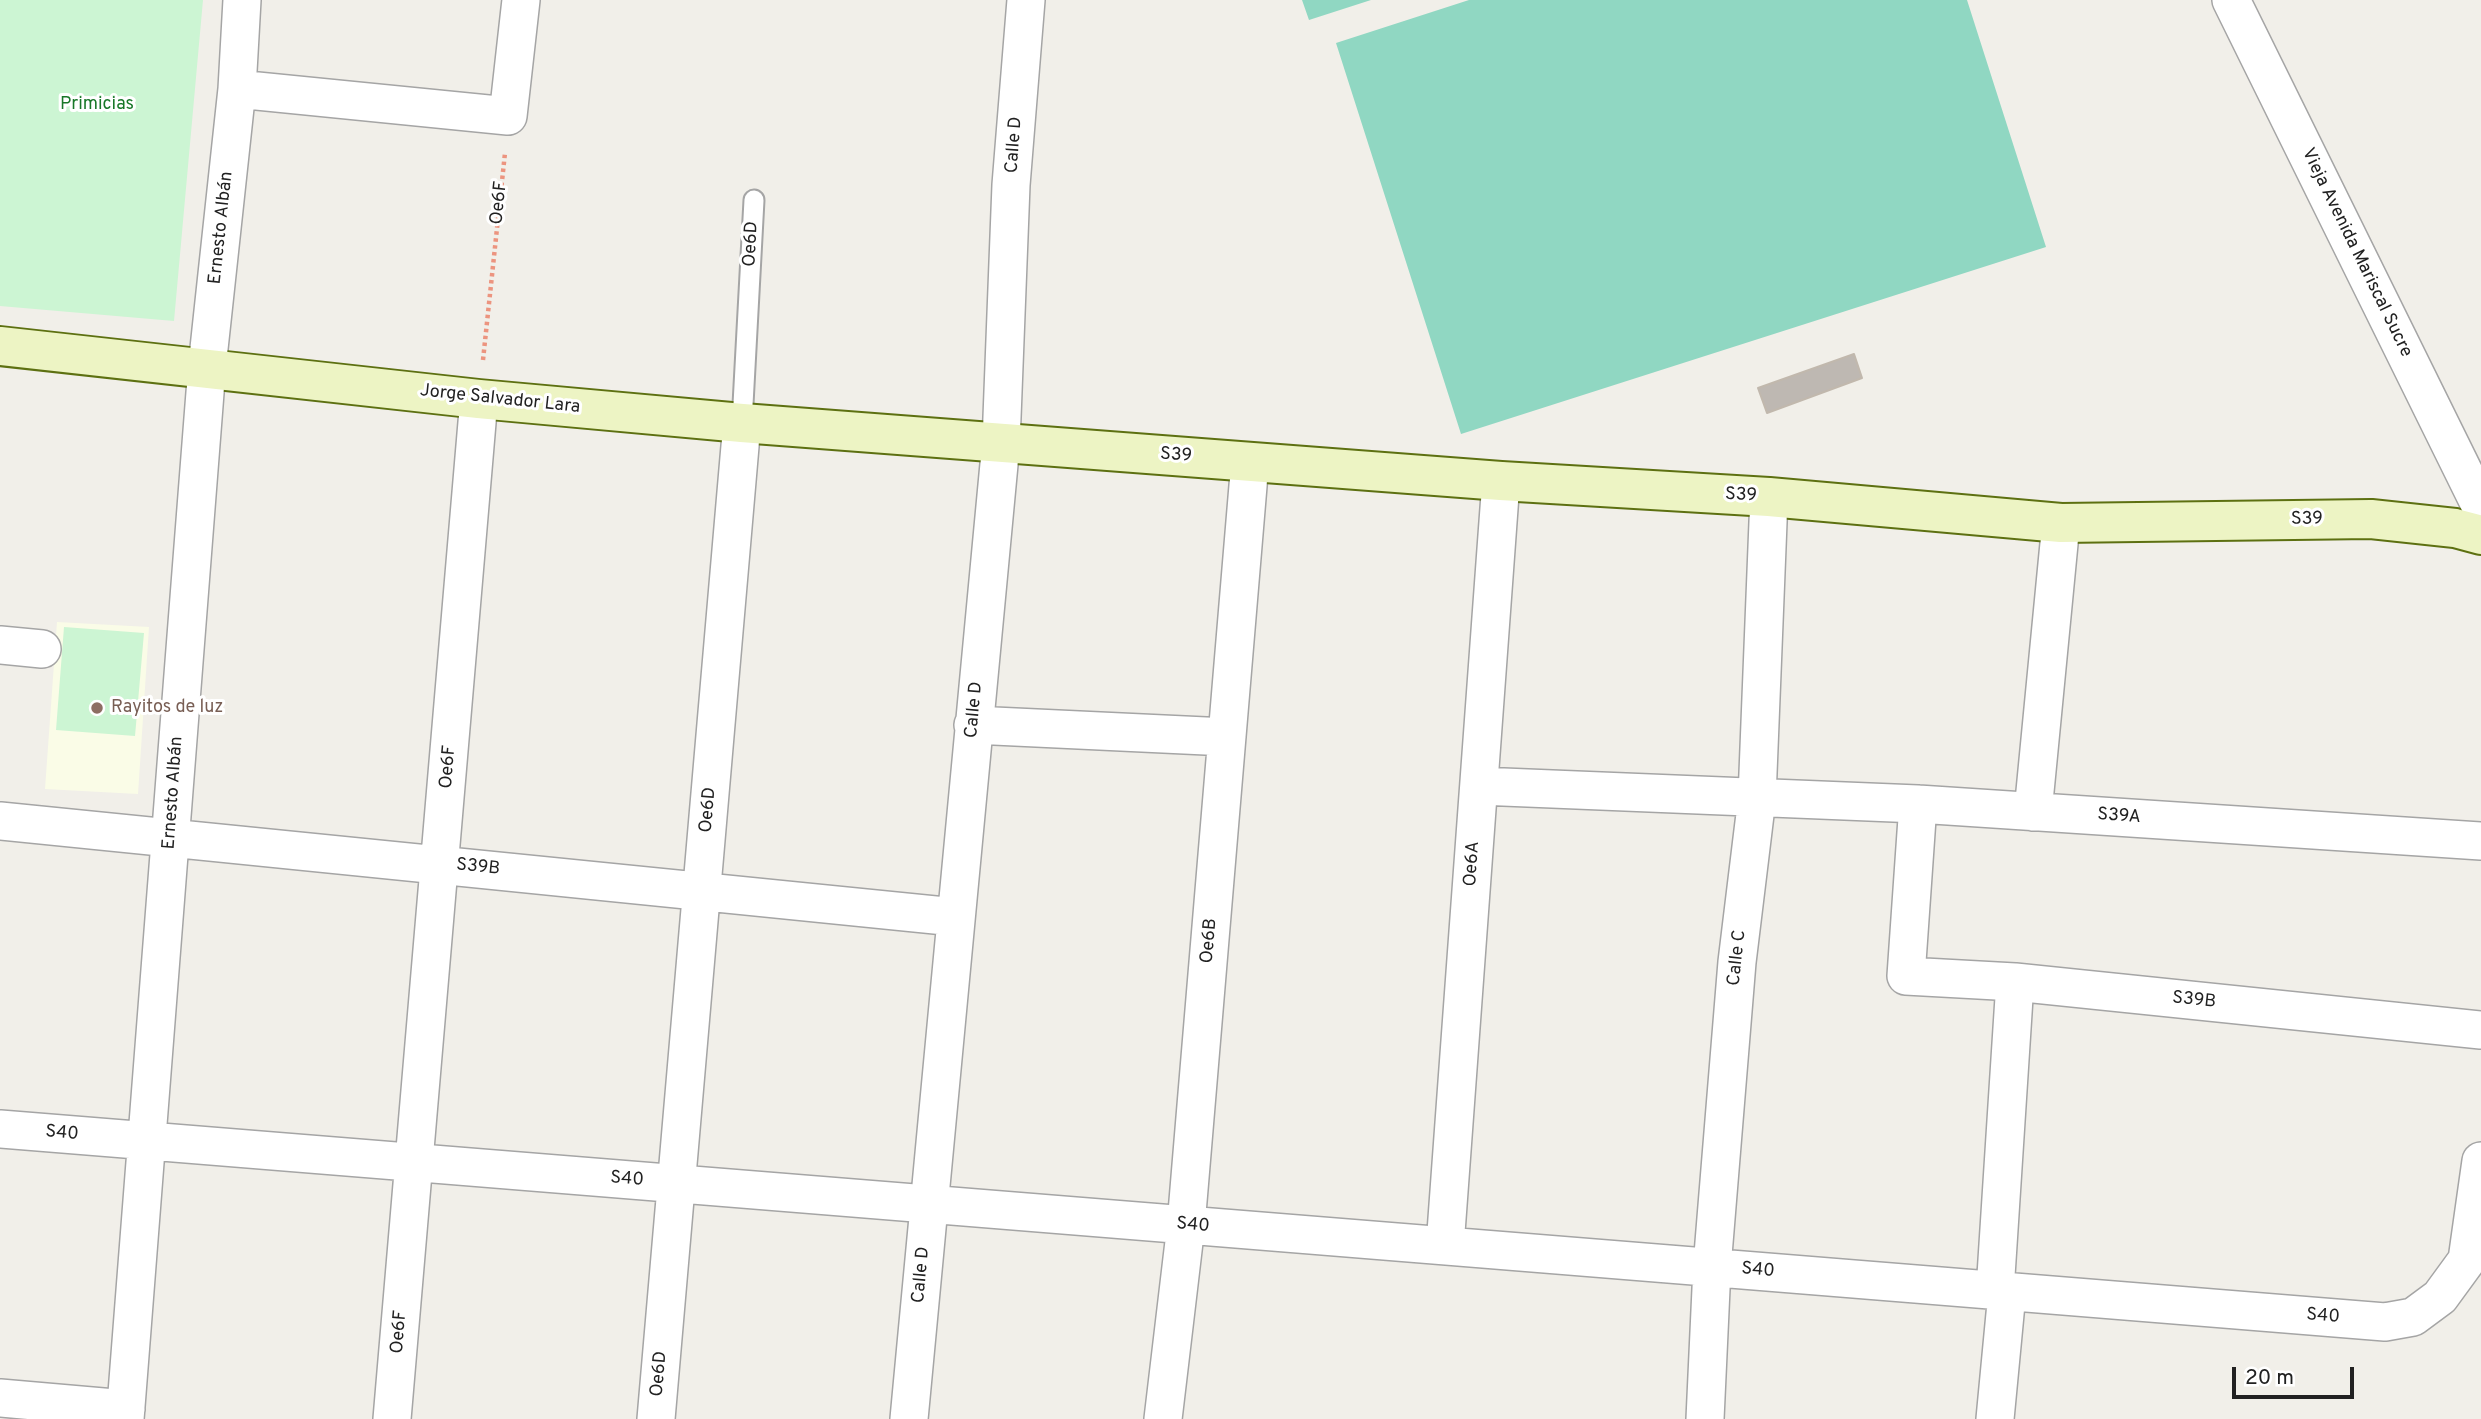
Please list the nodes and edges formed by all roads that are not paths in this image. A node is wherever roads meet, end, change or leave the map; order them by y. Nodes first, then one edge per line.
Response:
1 (242, 0) edge
2 (522, 0) edge
3 (1026, 0) edge
4 (2231, 0) edge
5 (237, 89) junction
6 (754, 200) dead end
7 (0, 346) edge
8 (207, 367) junction
9 (479, 399) junction
10 (742, 423) junction
11 (1001, 443) junction
12 (1250, 462) junction
13 (1501, 481) junction
14 (1769, 497) junction
15 (2481, 507) edge
16 (2061, 523) junction
17 (2481, 535) edge
18 (0, 645) edge
19 (41, 649) dead end
20 (973, 725) junction
21 (1227, 737) junction
22 (1479, 786) junction
23 (1757, 798) junction
24 (1918, 804) junction
25 (2034, 811) junction
26 (0, 821) edge
27 (170, 836) junction
28 (2481, 841) edge
29 (441, 864) junction
30 (702, 891) junction
31 (955, 917) junction
32 (2015, 982) junction
33 (2481, 1030) edge
34 (0, 1129) edge
35 (146, 1142) junction
36 (2481, 1161) edge
37 (414, 1164) junction
38 (676, 1184) junction
39 (928, 1205) junction
40 (1186, 1225) junction
41 (1445, 1246) junction
42 (1712, 1267) junction
43 (2001, 1292) junction
44 (0, 1398) edge
45 (125, 1414) edge
46 (392, 1419) edge
47 (656, 1419) edge
48 (909, 1419) edge
49 (1163, 1419) edge
50 (1705, 1419) edge
51 (1995, 1419) edge

1 - 5 street, Ernesto Albán
2 - 5 street
3 - 11 street, Calle D
4 - 15 street, Vieja Avenida Mariscal Sucre
5 - 8 street, Ernesto Albán
6 - 10 lane, Oe6D
7 - 8 street, Jorge Salvador Lara
8 - 9 street, Jorge Salvador Lara
8 - 27 street, Ernesto Albán
9 - 10 street, Jorge Salvador Lara
9 - 29 street, Oe6F
10 - 11 street, Jorge Salvador Lara
10 - 30 street, Oe6D
11 - 12 street, S39
11 - 20 street, Calle D
12 - 13 street, S39
12 - 21 street, Oe6B
13 - 14 street, S39
13 - 22 street, Oe6A
14 - 16 street, S39
14 - 23 street, Calle C
16 - 17 street, S39
16 - 25 street
18 - 19 street
20 - 21 street
20 - 31 street, Calle D
21 - 40 street, Oe6B
22 - 23 street, S39A
22 - 41 street, Oe6A
23 - 24 street, S39A
23 - 42 street, Calle C
24 - 25 street, S39A
24 - 32 street, S39B
25 - 28 street, S39A
26 - 27 street, S39B
27 - 29 street, S39B
27 - 35 street, Ernesto Albán
29 - 30 street, S39B
29 - 37 street, Oe6F
30 - 31 street, S39B
30 - 38 street, Oe6D
31 - 39 street, Calle D
32 - 33 street, S39B
32 - 43 street
34 - 35 street, S40
35 - 37 street, S40
35 - 45 street, Ernesto Albán
36 - 43 street, S40
37 - 38 street, S40
37 - 46 street, Oe6F
38 - 39 street, S40
38 - 47 street, Oe6D
39 - 40 street, S40
39 - 48 street, Calle D
40 - 41 street, S40
40 - 49 street, Oe6B
41 - 42 street, S40
42 - 43 street, S40
42 - 50 street, Calle C
43 - 51 street
44 - 45 street

